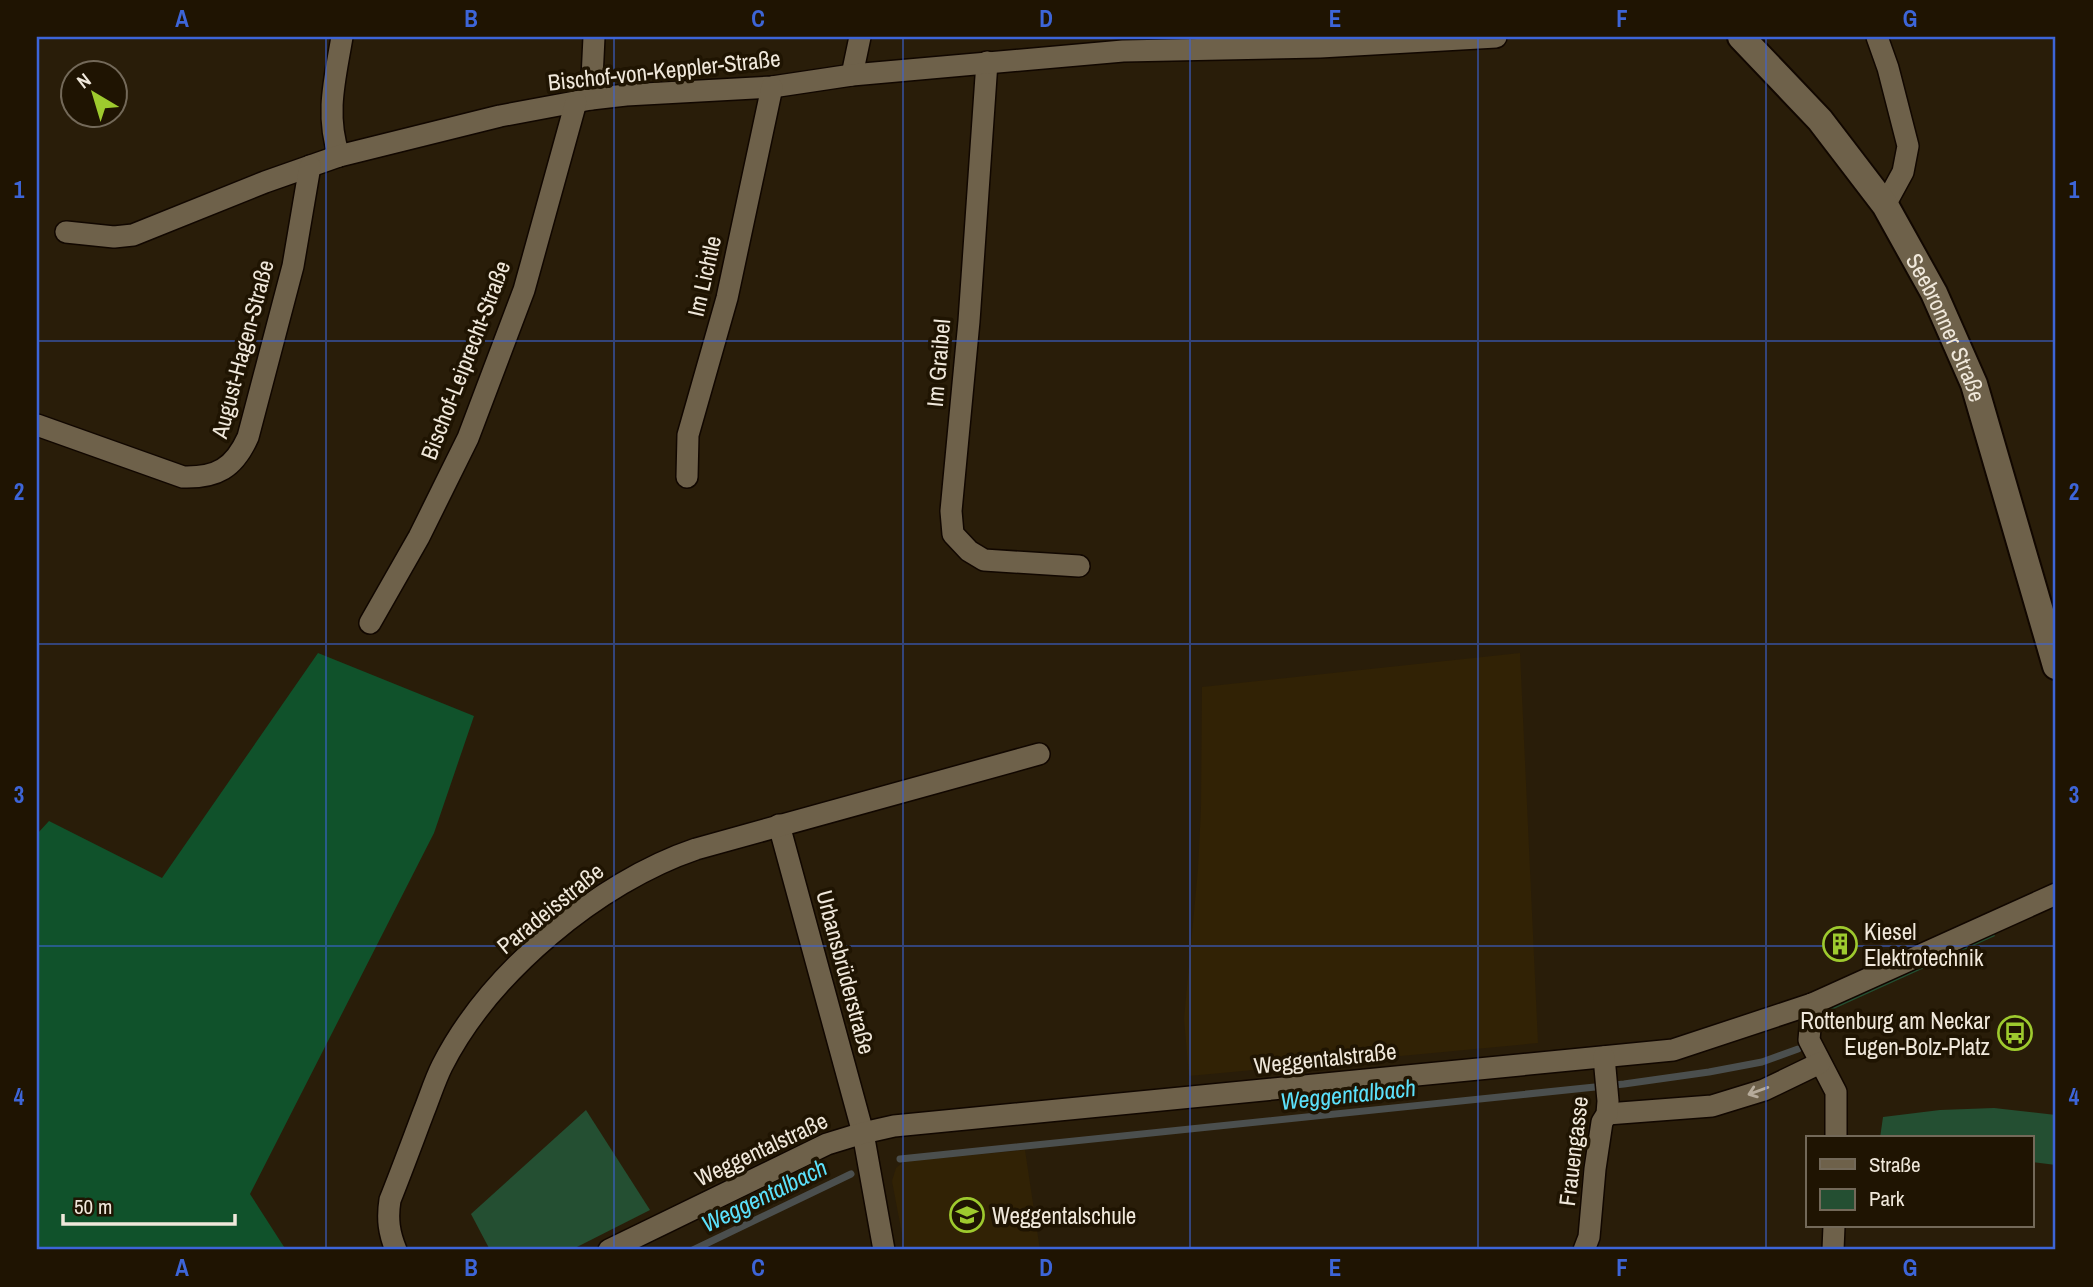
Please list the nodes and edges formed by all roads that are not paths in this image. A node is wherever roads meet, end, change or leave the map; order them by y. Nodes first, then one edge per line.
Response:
1 (342, 37) edge
2 (594, 37) edge
3 (860, 37) edge
4 (1496, 37) edge
5 (1741, 37) edge
6 (1877, 37) edge
7 (1123, 44) edge
8 (987, 62) junction
9 (852, 75) junction
10 (772, 87) junction
11 (583, 101) junction
12 (339, 156) junction
13 (310, 166) junction
14 (1885, 205) junction
15 (66, 232) dead end
16 (37, 425) edge
17 (687, 477) dead end
18 (1079, 566) dead end
19 (370, 623) dead end
20 (2056, 666) edge
21 (1039, 754) dead end
22 (779, 825) junction
23 (2052, 898) edge
24 (1812, 1004) junction
25 (1820, 1063) junction
26 (1605, 1065) junction
27 (1607, 1107) junction
28 (863, 1133) junction
29 (1836, 1136) edge
30 (1834, 1228) edge
31 (396, 1250) edge
32 (609, 1250) edge
33 (884, 1250) edge
34 (1584, 1250) edge
35 (1833, 1250) edge

1 - 12 street
2 - 11 street, Bischof-Leiprecht-Straße
3 - 9 street
4 - 7 street, Bischof-von-Keppler-Straße
5 - 14 street, Seebronner Straße
6 - 14 street
7 - 8 street, Bischof-von-Keppler-Straße
8 - 9 street, Bischof-von-Keppler-Straße
8 - 18 street, Im Graibel
9 - 10 street, Bischof-von-Keppler-Straße
10 - 11 street, Bischof-von-Keppler-Straße
10 - 17 street, Im Lichtle
11 - 12 street, Bischof-von-Keppler-Straße
11 - 19 street, Bischof-Leiprecht-Straße
12 - 13 street, Bischof-von-Keppler-Straße
13 - 15 street, Bischof-von-Keppler-Straße
13 - 16 street, August-Hagen-Straße
14 - 20 street, Seebronner Straße
21 - 22 street, Paradeisstraße
22 - 28 street, Urbansbrüderstraße
22 - 31 street, Paradeisstraße
23 - 24 street, Weggentalstraße
24 - 25 street
24 - 26 street, Weggentalstraße
25 -> 27 street
25 - 29 street
26 - 27 street, Frauengasse
26 - 28 street, Weggentalstraße
27 - 34 street, Frauengasse
28 - 32 street, Weggentalstraße
28 - 33 street, Urbansbrüderstraße
30 - 35 street

